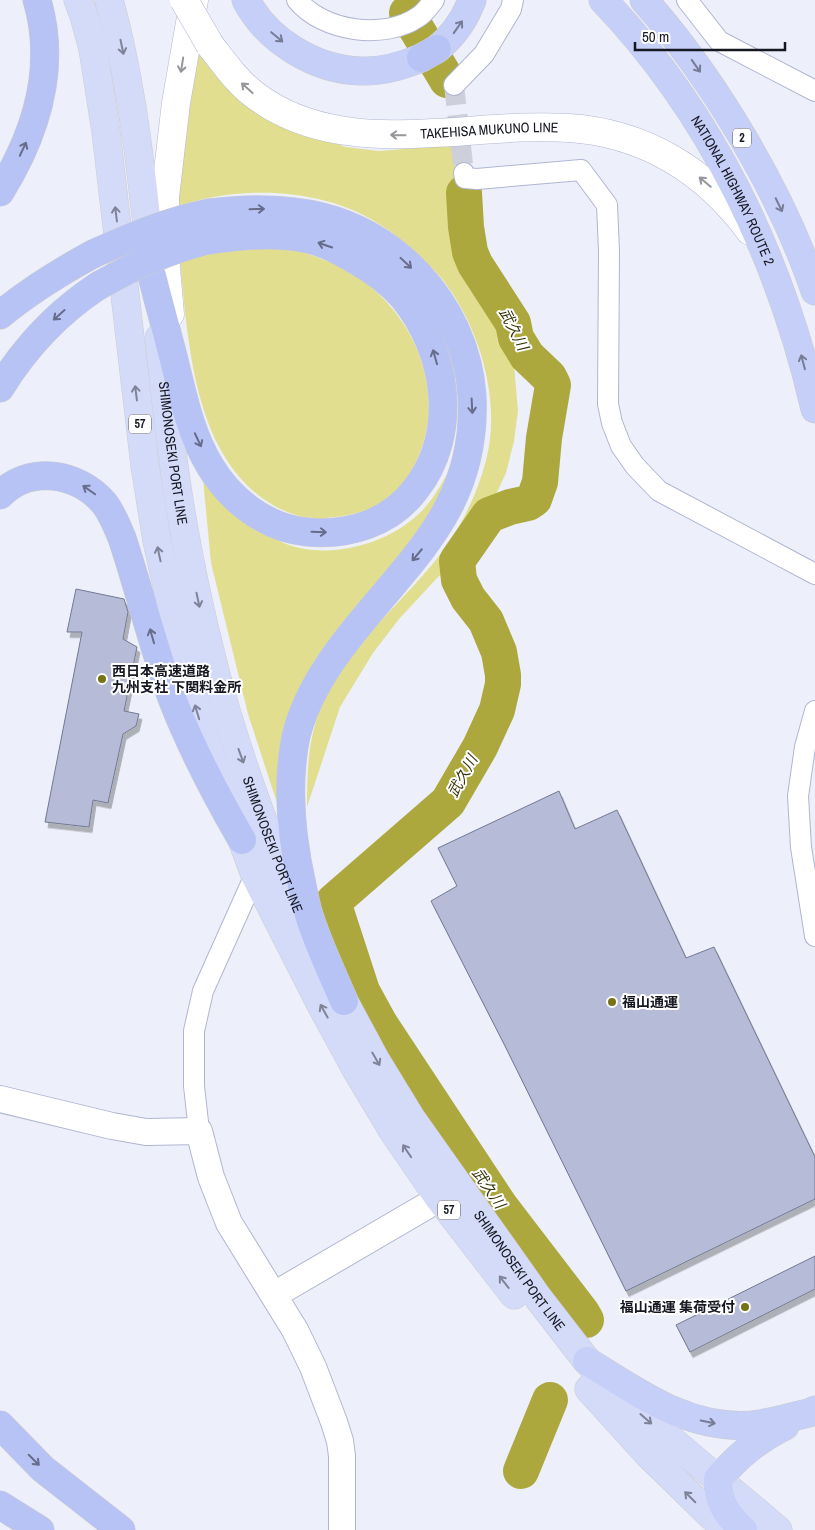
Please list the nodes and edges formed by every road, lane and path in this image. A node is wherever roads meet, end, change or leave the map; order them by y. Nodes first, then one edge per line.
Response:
1 (38, 0) edge
2 (78, 0) edge
3 (109, 0) edge
4 (184, 0) edge
5 (194, 0) edge
6 (246, 0) edge
7 (297, 0) edge
8 (434, 0) edge
9 (472, 0) edge
10 (513, 0) edge
11 (603, 0) edge
12 (644, 0) edge
13 (687, 0) edge
14 (454, 84) dead end
15 (815, 91) edge
16 (464, 173) dead end
17 (0, 192) edge
18 (152, 276) junction
19 (775, 276) junction
20 (815, 290) edge
21 (0, 315) edge
22 (174, 360) junction
23 (0, 388) edge
24 (815, 409) edge
25 (174, 466) junction
26 (0, 494) edge
27 (815, 574) edge
28 (815, 711) edge
29 (242, 840) junction
30 (255, 875) junction
31 (815, 936) edge
32 (344, 1001) junction
33 (0, 1100) edge
34 (199, 1131) junction
35 (449, 1192) junction
36 (274, 1295) junction
37 (587, 1361) junction
38 (812, 1411) edge
39 (0, 1425) edge
40 (718, 1479) junction
41 (0, 1505) edge
42 (40, 1530) edge
43 (121, 1530) edge
44 (342, 1530) edge
45 (726, 1530) edge
46 (743, 1530) edge
47 (778, 1530) edge

17 -> 1 highway
29 -> 2 main road, SHIMONOSEKI PORT LINE / 57
3 -> 18 main road, SHIMONOSEKI PORT LINE / 57
19 -> 4 main road, TAKEHISA MUKUNO LINE, bridge
5 -> 22 main road
6 -> 9 highway
7 - 8 street
10 - 14 street
11 - 19 highway, NATIONAL HIGHWAY ROUTE 2 / 2
12 -> 20 highway, 2
13 - 15 street
16 - 27 street
18 - 22 highway
18 - 25 main road, SHIMONOSEKI PORT LINE / 57
24 -> 19 highway, NATIONAL HIGHWAY ROUTE 2 / 2
21 -> 32 highway, bridge
22 -> 23 highway, bridge
22 - 25 main road
25 -> 32 main road, SHIMONOSEKI PORT LINE / 57
29 -> 26 highway
28 - 31 street
29 - 30 main road, SHIMONOSEKI PORT LINE / 57
30 - 34 street
35 -> 30 main road, SHIMONOSEKI PORT LINE / 57
32 -> 35 main road, SHIMONOSEKI PORT LINE / 57
33 - 34 street
34 - 36 street
35 - 36 street
35 - 37 main road, SHIMONOSEKI PORT LINE / 57
45 -> 35 main road, SHIMONOSEKI PORT LINE / 57
36 - 44 street
37 -> 38 highway
37 -> 40 main road, SHIMONOSEKI PORT LINE / 57
38 - 40 highway
39 -> 43 highway
40 - 46 highway
40 - 47 main road, SHIMONOSEKI PORT LINE / 57
41 - 42 highway

